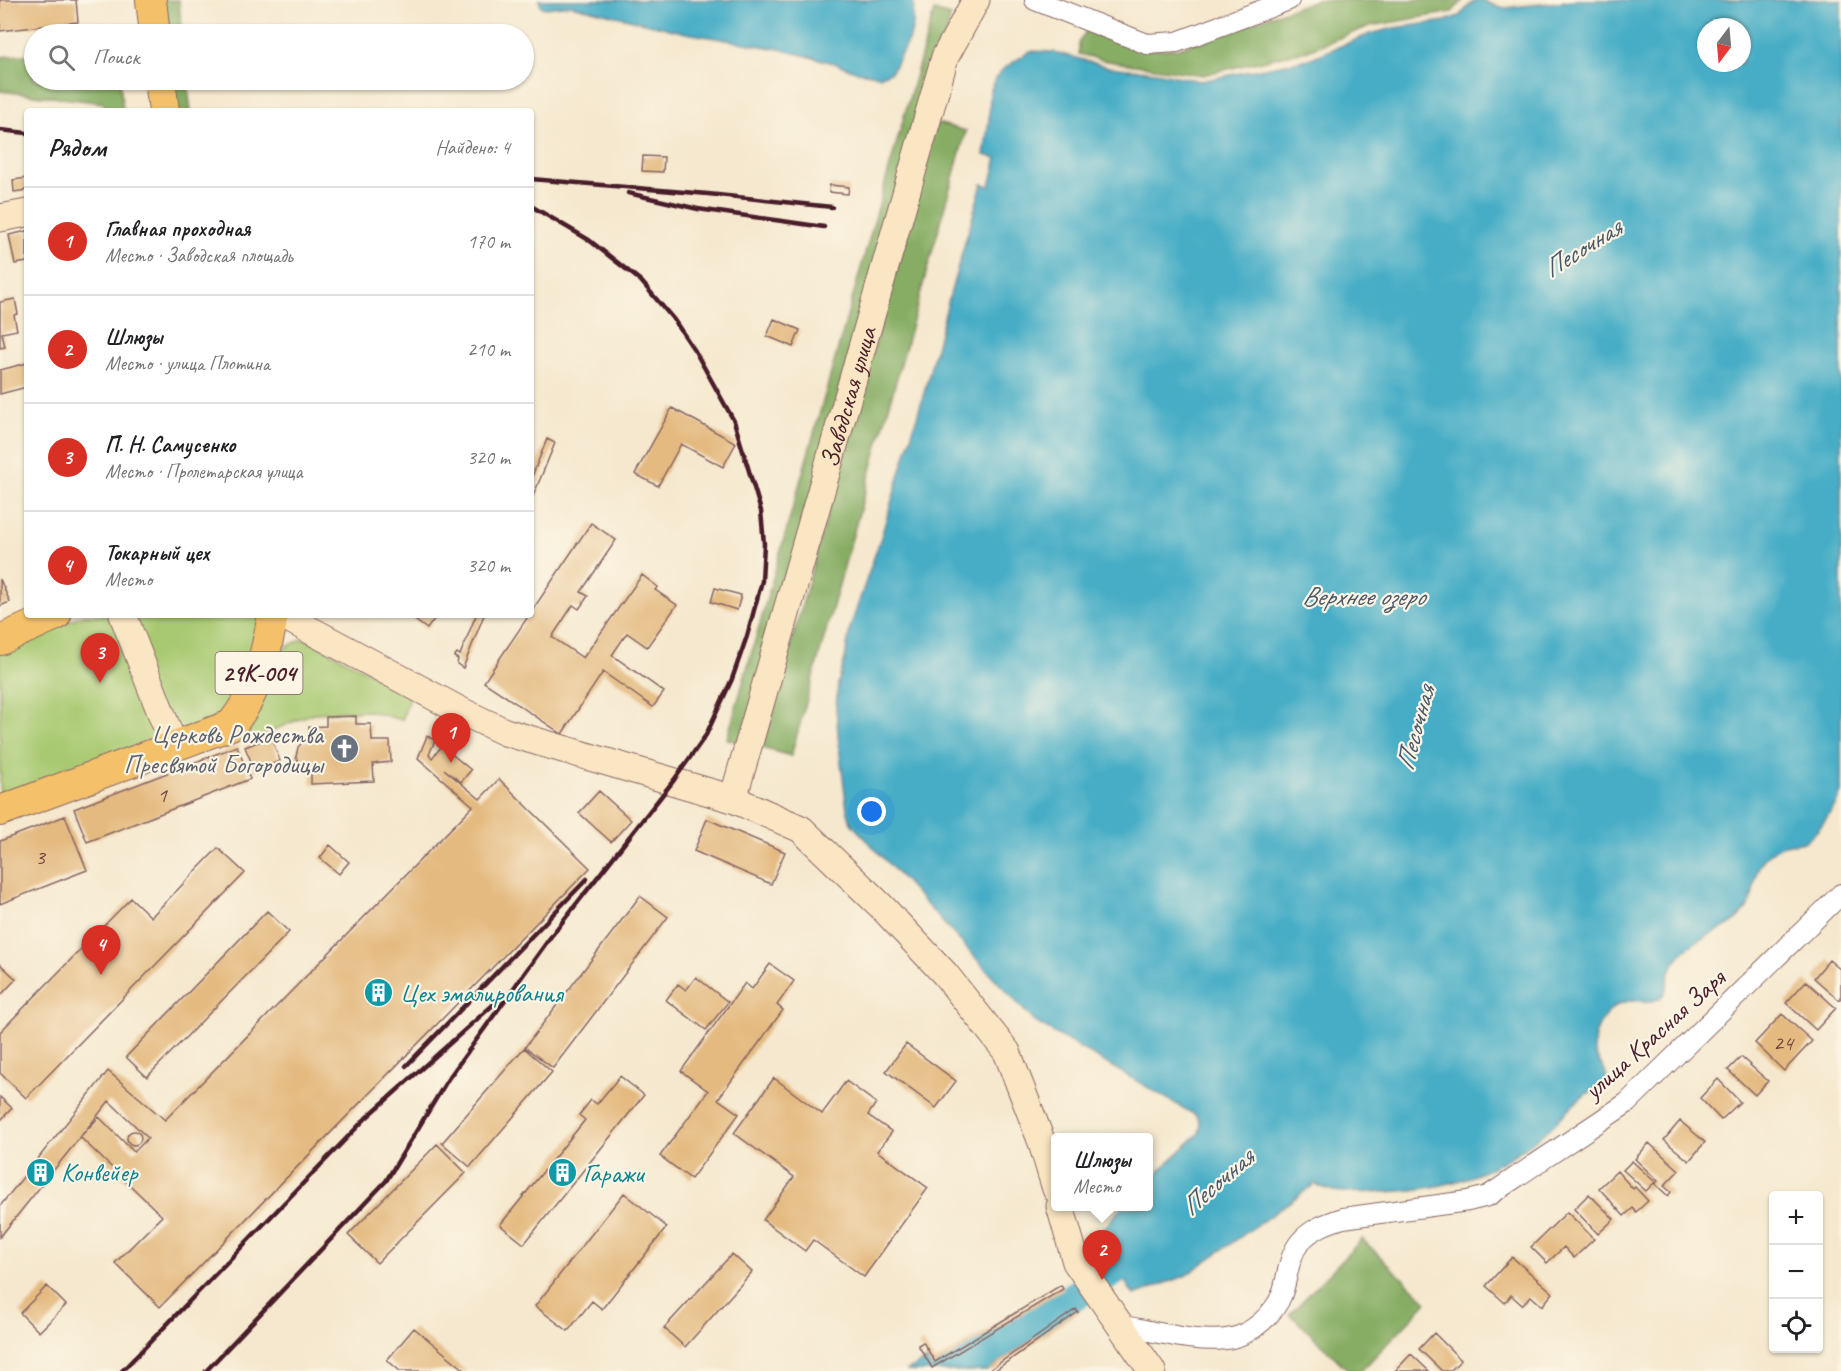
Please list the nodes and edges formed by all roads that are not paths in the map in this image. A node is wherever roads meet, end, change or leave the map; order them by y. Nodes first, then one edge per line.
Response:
1 (151, 0) edge
2 (976, 0) edge
3 (1035, 0) edge
4 (1289, 0) edge
5 (154, 24) edge
6 (161, 90) edge
7 (164, 108) edge
8 (24, 214) edge
9 (0, 218) edge
10 (49, 618) edge
11 (124, 618) edge
12 (293, 621) edge
13 (270, 629) edge
14 (0, 640) edge
15 (174, 746) junction
16 (733, 799) junction
17 (0, 811) edge
18 (1841, 894) edge
19 (1051, 1173) edge
20 (1061, 1211) edge
21 (1112, 1316) junction
22 (1152, 1371) edge

1 - 5 main road
2 - 16 main road, Заводская улица
3 - 4 street
6 - 7 main road
8 - 9 main road
10 - 14 main road
11 - 15 main road
12 - 13 main road
12 - 16 main road
13 - 15 main road, 29К-004
15 - 17 main road, 29К-004
16 - 19 main road
18 - 21 street, улица Красная Заря
20 - 21 main road
21 - 22 main road

